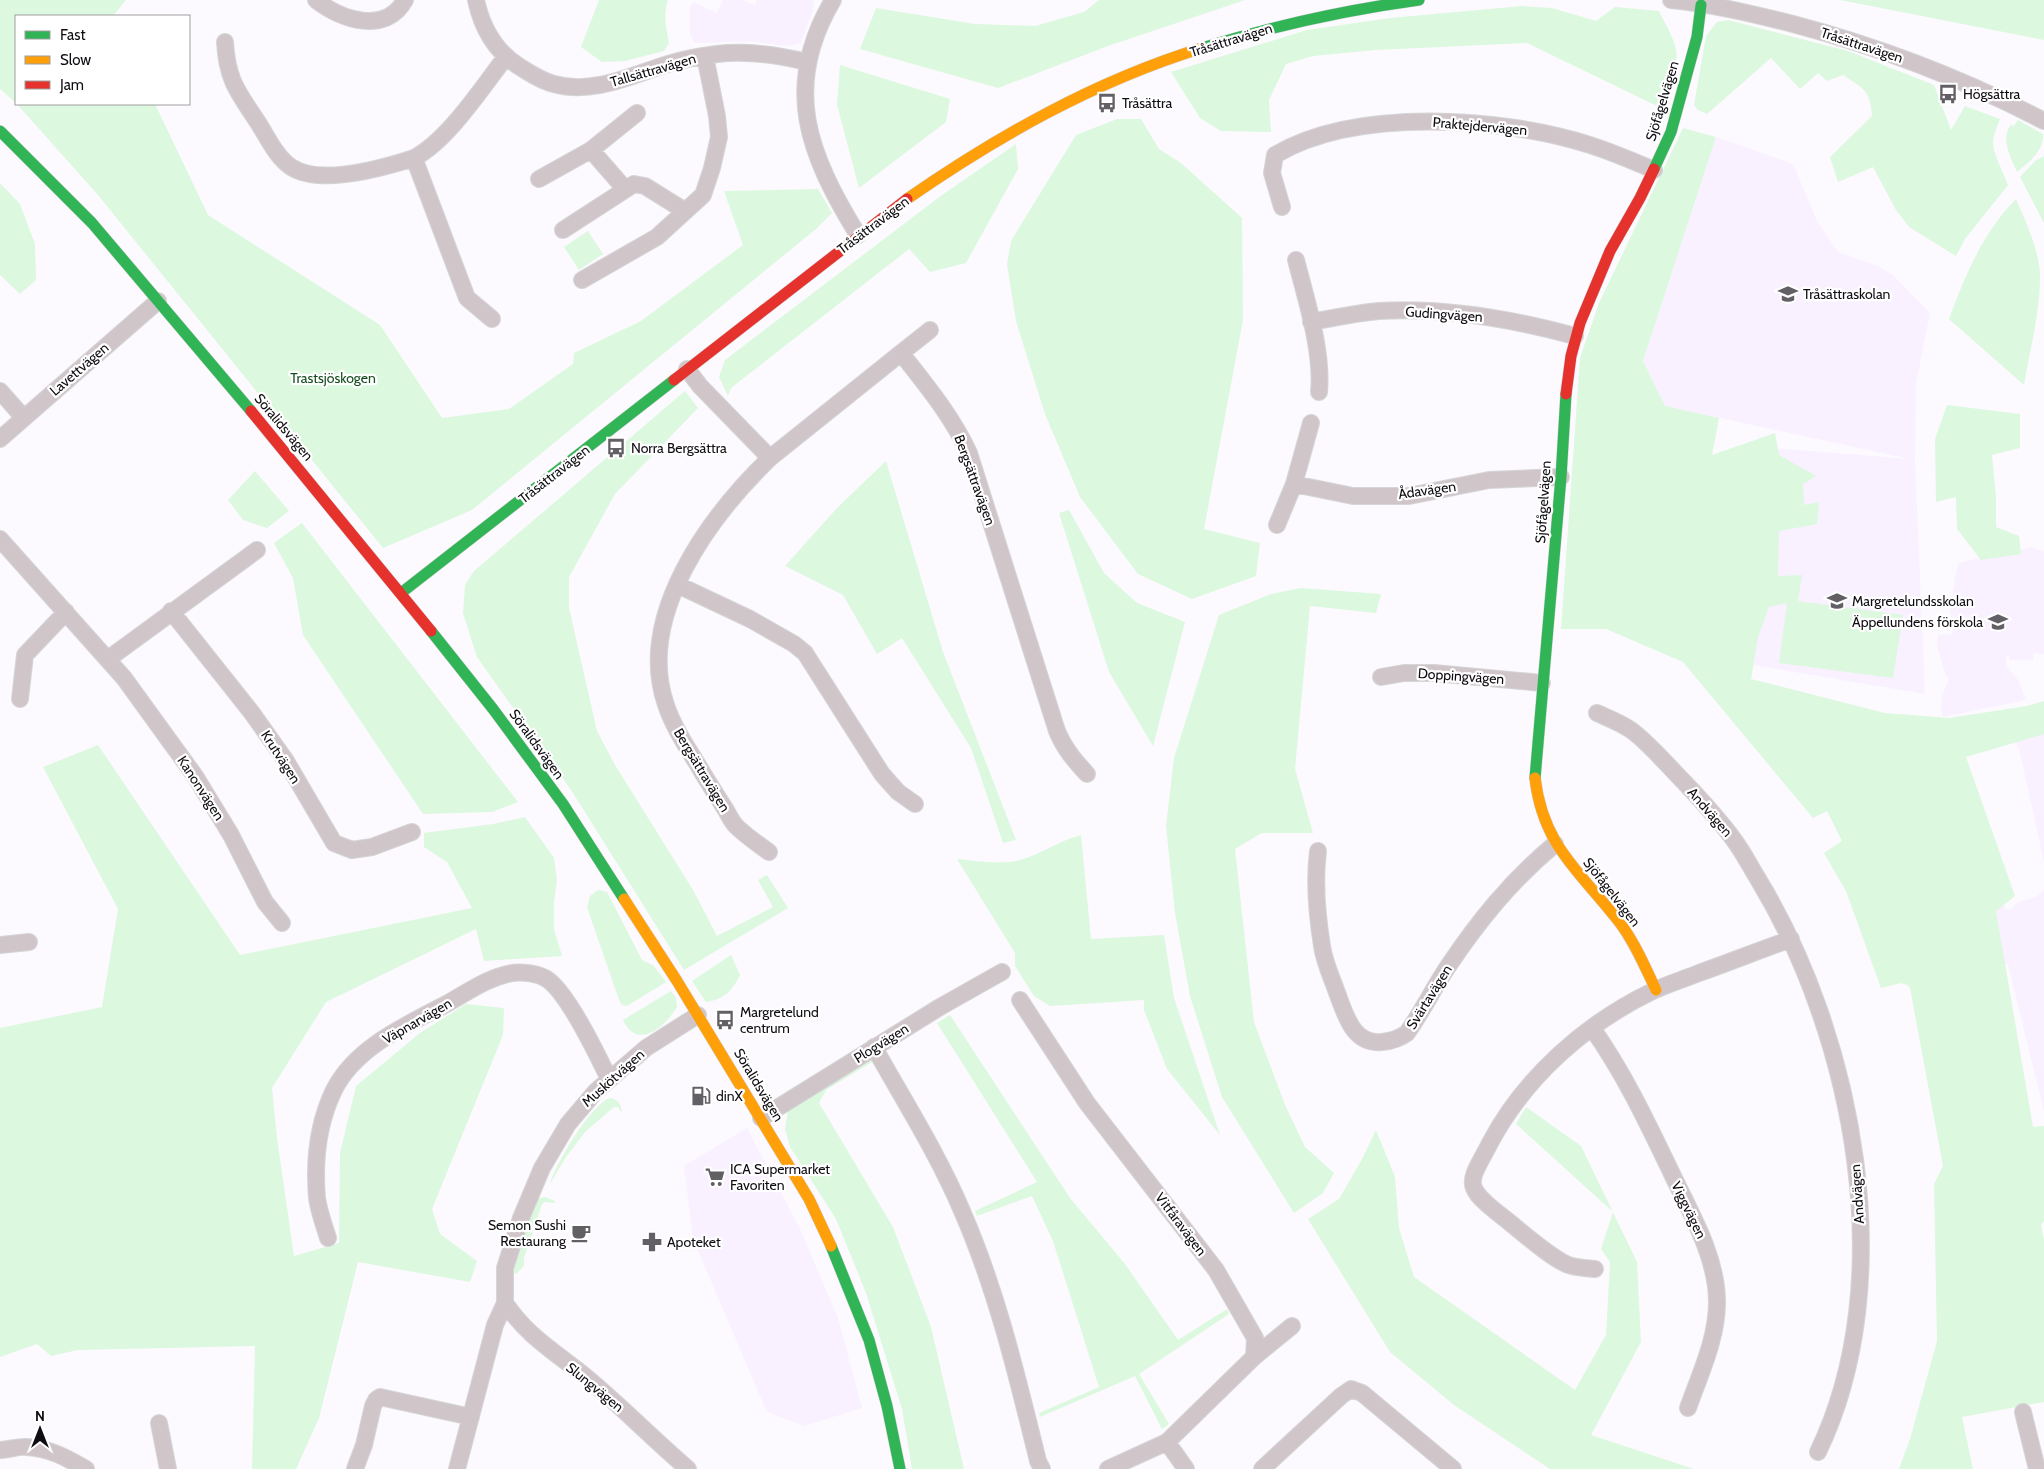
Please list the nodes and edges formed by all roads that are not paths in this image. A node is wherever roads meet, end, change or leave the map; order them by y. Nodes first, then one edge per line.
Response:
1 (316, 0) edge
2 (405, 0) edge
3 (476, 0) edge
4 (833, 0) edge
5 (1419, 0) edge
6 (1671, 0) edge
7 (1701, 4) junction
8 (225, 42) dead end
9 (705, 56) junction
10 (505, 58) junction
11 (807, 62) junction
12 (637, 113) dead end
13 (2044, 121) edge
14 (0, 131) edge
15 (591, 150) junction
16 (414, 158) junction
17 (1654, 170) junction
18 (539, 180) dead end
19 (625, 189) junction
20 (1282, 207) dead end
21 (685, 212) junction
22 (563, 230) dead end
23 (858, 235) junction
24 (1296, 260) dead end
25 (582, 280) dead end
26 (158, 301) junction
27 (492, 319) dead end
28 (1311, 322) junction
29 (930, 330) dead end
30 (1576, 336) junction
31 (902, 353) junction
32 (686, 369) junction
33 (0, 391) edge
34 (1319, 392) dead end
35 (23, 417) junction
36 (1311, 423) dead end
37 (0, 439) edge
38 (770, 458) junction
39 (1560, 477) junction
40 (1294, 484) junction
41 (1277, 525) dead end
42 (0, 539) edge
43 (257, 550) dead end
44 (678, 585) junction
45 (401, 593) junction
46 (171, 611) junction
47 (66, 612) junction
48 (108, 659) junction
49 (1381, 677) dead end
50 (1542, 683) junction
51 (20, 699) dead end
52 (1598, 713) dead end
53 (1087, 774) dead end
54 (915, 804) dead end
55 (412, 832) dead end
56 (1555, 844) junction
57 (1318, 851) dead end
58 (769, 852) dead end
59 (282, 924) dead end
60 (1791, 939) junction
61 (29, 942) dead end
62 (0, 945) edge
63 (1002, 972) dead end
64 (1656, 990) junction
65 (1020, 1000) dead end
66 (698, 1014) junction
67 (1592, 1028) junction
68 (874, 1048) junction
69 (609, 1079) junction
70 (761, 1118) junction
71 (328, 1238) dead end
72 (1595, 1269) dead end
73 (504, 1303) junction
74 (1292, 1326) dead end
75 (1254, 1357) junction
76 (1688, 1408) dead end
77 (2023, 1412) dead end
78 (471, 1417) junction
79 (159, 1423) dead end
80 (1167, 1442) junction
81 (0, 1450) edge
82 (1818, 1452) dead end
83 (671, 1462) edge
84 (86, 1469) edge
85 (168, 1469) edge
86 (355, 1469) edge
87 (457, 1469) edge
88 (688, 1469) edge
89 (900, 1469) edge
90 (1042, 1469) edge
91 (1108, 1469) edge
92 (1186, 1469) edge
93 (1262, 1469) edge
94 (1453, 1469) edge
95 (2037, 1469) edge

1 - 2 street
3 - 10 street, Tallsättravägen
4 - 11 street
5 - 23 street, Tråsättravägen
6 - 7 street, Tråsättravägen
7 - 13 street, Tråsättravägen
7 - 17 street, Sjöfågelvägen
8 - 16 street
9 - 10 street, Tallsättravägen
9 - 11 street, Tallsättravägen
9 - 21 street
10 - 16 street
11 - 23 street
12 - 15 street
14 - 26 street, Söralidsvägen
15 - 18 street
15 - 19 street
16 - 27 street
17 - 20 street, Praktejdervägen
17 - 30 street, Sjöfågelvägen
19 - 21 street
19 - 22 street
21 - 25 street
23 - 32 street, Tråsättravägen
24 - 28 street
26 - 35 street, Lavettvägen
26 - 45 street, Söralidsvägen
28 - 30 street, Gudingvägen
28 - 34 street
29 - 31 street
30 - 39 street, Sjöfågelvägen
31 - 38 street, Bergsättravägen
31 - 53 street, Bergsättravägen
32 - 38 street
32 - 45 street, Tråsättravägen
33 - 35 street
35 - 37 street, Lavettvägen
36 - 40 street
38 - 44 street, Bergsättravägen
39 - 40 street, Ådavägen
39 - 50 street, Sjöfågelvägen
40 - 41 street
42 - 47 street, Kanonvägen
43 - 46 street
44 - 54 street
44 - 58 street, Bergsättravägen
45 - 66 street, Söralidsvägen
46 - 48 street
46 - 55 street, Krutvägen
47 - 48 street, Kanonvägen
47 - 51 street
48 - 59 street, Kanonvägen
49 - 50 street, Doppingvägen
50 - 56 street, Sjöfågelvägen
52 - 60 street, Andvägen
56 - 57 street, Svärtavägen
56 - 64 street, Sjöfågelvägen
60 - 64 street
60 - 82 street, Andvägen
61 - 62 street
63 - 68 street, Plogvägen
64 - 67 street
65 - 75 street, Vitfåravägen
66 - 69 street, Muskötvägen
66 - 70 street, Söralidsvägen
67 - 72 street
67 - 76 street, Viggvägen
68 - 70 street, Plogvägen
68 - 90 street
69 - 71 street, Väpnarvägen
69 - 73 street, Muskötvägen
70 - 89 street, Söralidsvägen
73 - 78 street, Muskötvägen
73 - 83 street, Slungvägen
74 - 75 street
75 - 80 street
77 - 95 street
78 - 86 street
78 - 87 street, Muskötvägen
79 - 85 street
80 - 91 street
80 - 92 street
81 - 84 street
83 - 88 street, Slungvägen
93 - 94 street

